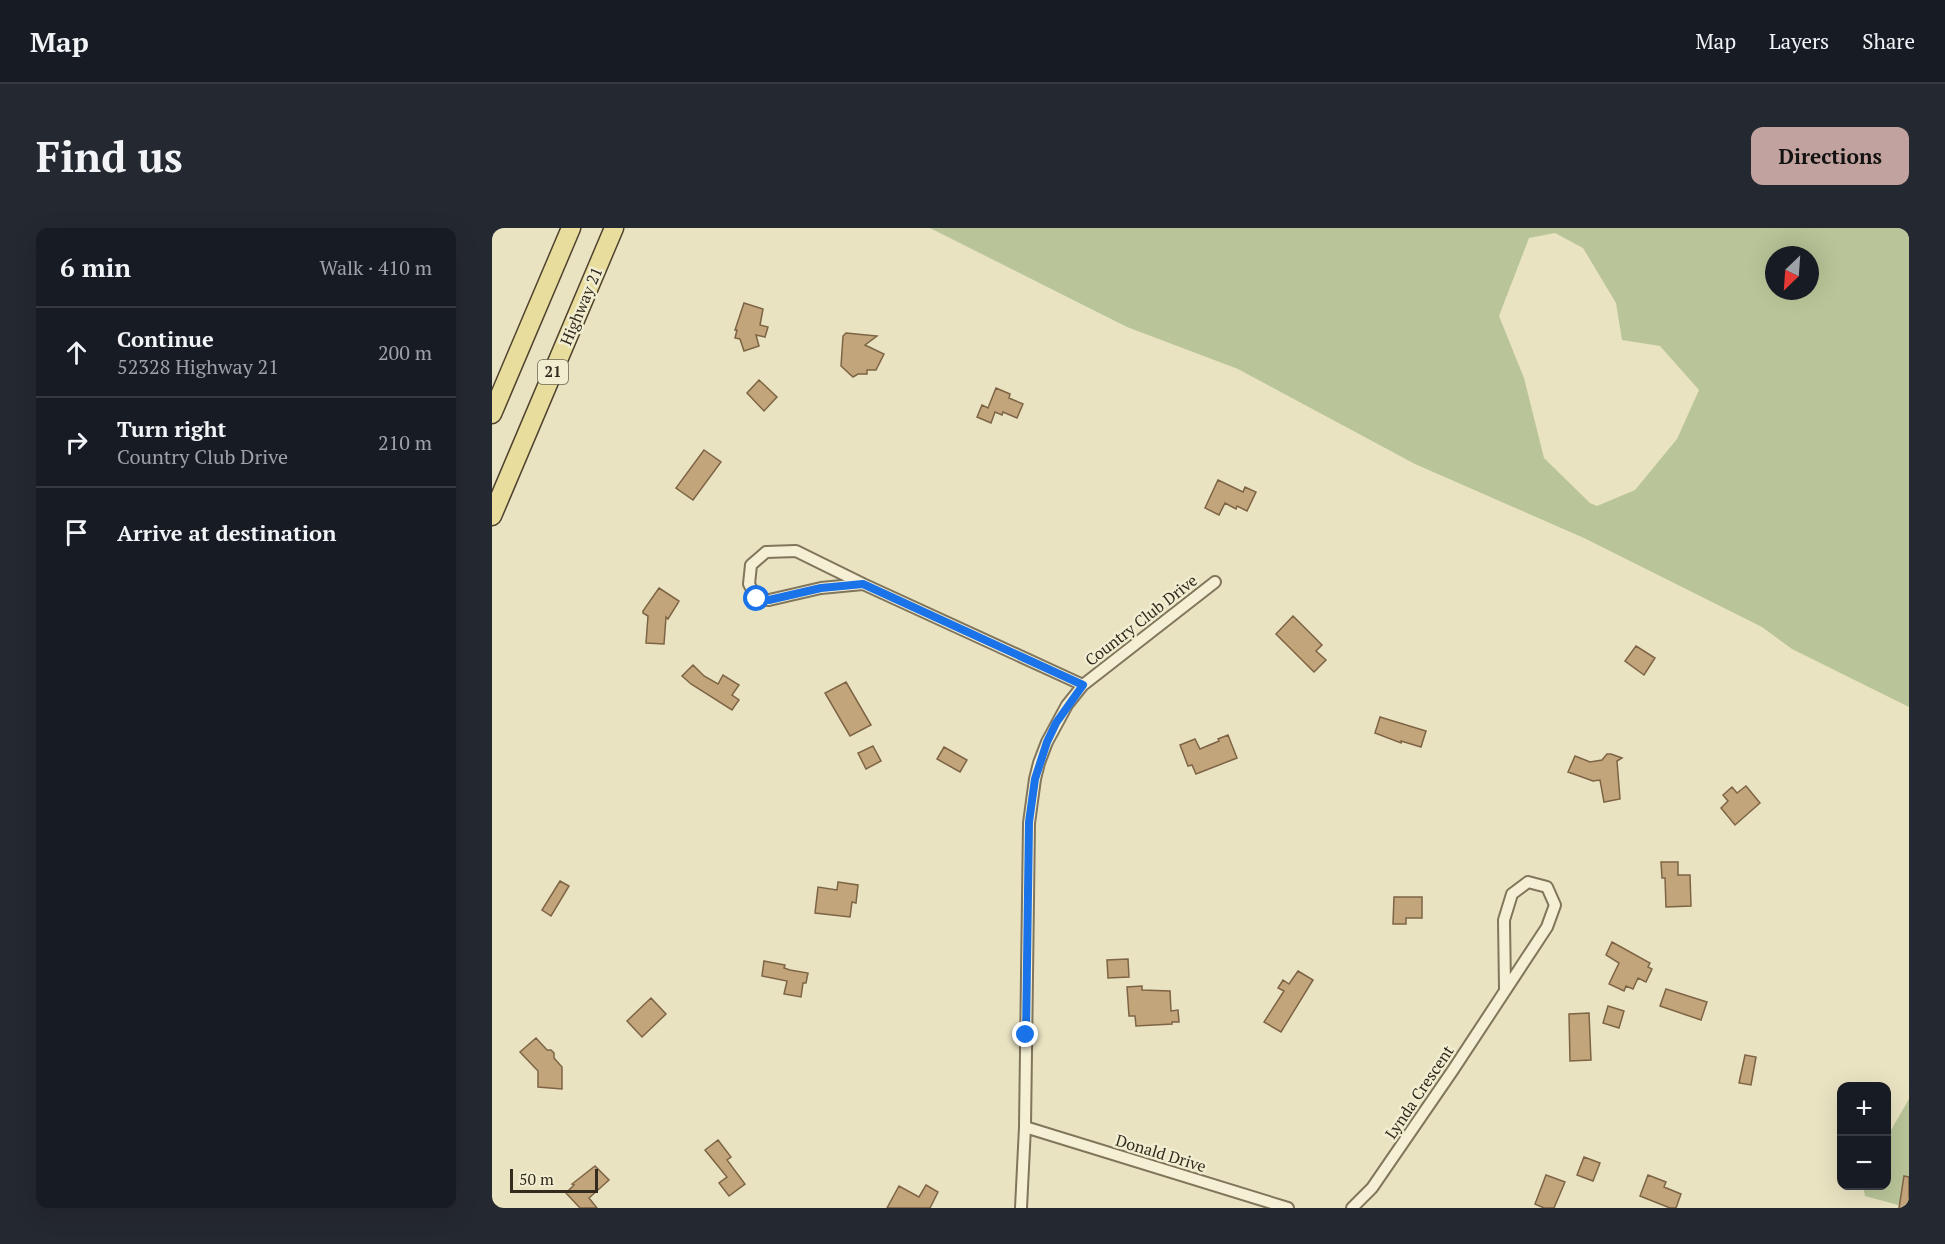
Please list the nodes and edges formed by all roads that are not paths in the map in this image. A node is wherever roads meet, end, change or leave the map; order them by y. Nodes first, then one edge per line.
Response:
1 (570, 228) edge
2 (614, 228) edge
3 (492, 414) edge
4 (492, 516) edge
5 (1215, 582) dead end
6 (863, 584) junction
7 (1083, 685) junction
8 (1505, 989) junction
9 (1025, 1127) junction
10 (1021, 1208) edge
11 (1288, 1208) edge
12 (1352, 1208) edge

1 - 3 main road, 21
2 - 4 main road, Highway 21 / 21
5 - 7 street, Country Club Drive
6 - 6 street
6 - 7 street
7 - 9 street, Country Club Drive
8 - 8 street, Lynda Crescent
8 - 12 street, Lynda Crescent
9 - 10 street, Country Club Drive
9 - 11 street, Donald Drive

